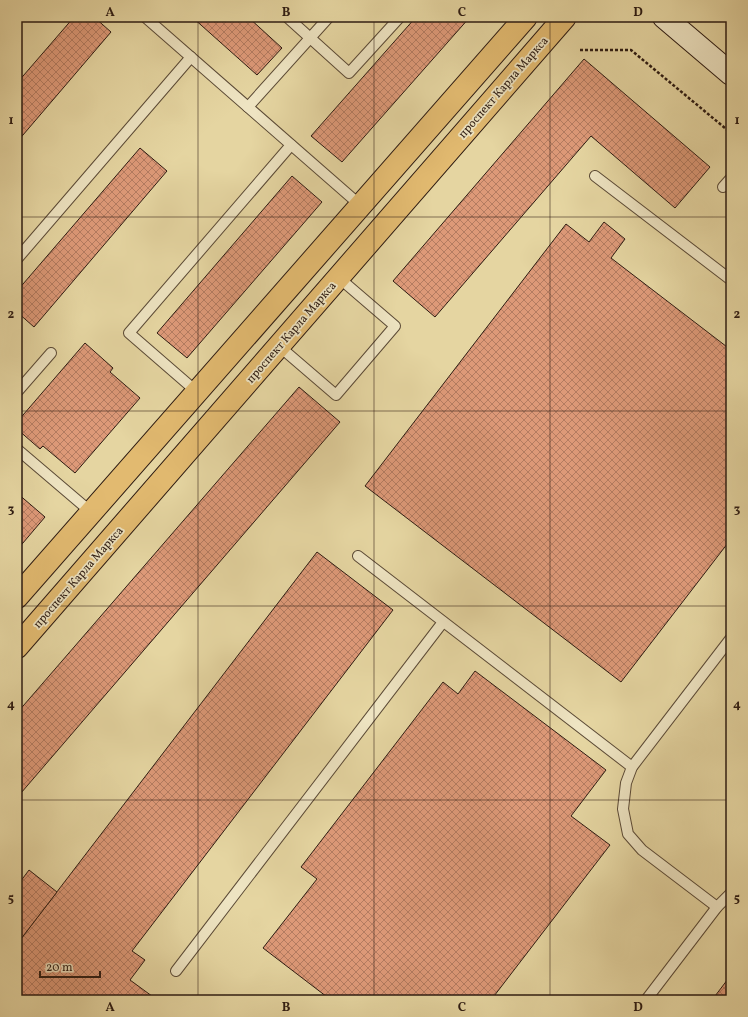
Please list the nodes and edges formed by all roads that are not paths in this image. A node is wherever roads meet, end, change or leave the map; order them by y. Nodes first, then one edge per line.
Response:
1 (145, 17) edge
2 (287, 17) edge
3 (329, 17) edge
4 (400, 17) edge
5 (526, 17) edge
6 (564, 17) edge
7 (664, 17) edge
8 (310, 38) junction
9 (191, 57) junction
10 (731, 74) edge
11 (248, 107) junction
12 (291, 145) junction
13 (595, 176) dead end
14 (731, 178) edge
15 (723, 187) dead end
16 (360, 206) junction
17 (17, 259) edge
18 (338, 277) junction
19 (731, 280) edge
20 (279, 346) junction
21 (50, 353) dead end
22 (17, 392) edge
23 (197, 392) junction
24 (17, 448) edge
25 (91, 512) junction
26 (358, 556) dead end
27 (17, 597) edge
28 (443, 622) junction
29 (731, 638) edge
30 (17, 647) edge
31 (632, 767) junction
32 (731, 893) edge
33 (717, 907) junction
34 (176, 971) dead end
35 (646, 1000) edge

1 - 9 lane
2 - 8 lane
3 - 8 lane
4 - 8 lane
5 - 16 main road
6 - 18 main road, проспект Карла Маркса
7 - 10 main road
8 - 11 lane
9 - 11 lane
9 - 17 lane
11 - 12 lane
12 - 16 lane
12 - 23 lane
13 - 19 lane
14 - 15 lane
16 - 23 main road
18 - 20 main road, проспект Карла Маркса
18 - 20 lane
20 - 30 main road, проспект Карла Маркса
21 - 22 lane
23 - 25 main road
24 - 25 lane
25 - 27 main road
26 - 28 lane
28 - 31 lane
28 - 34 lane
29 - 31 lane
31 - 33 lane
32 - 33 lane
33 - 35 lane

